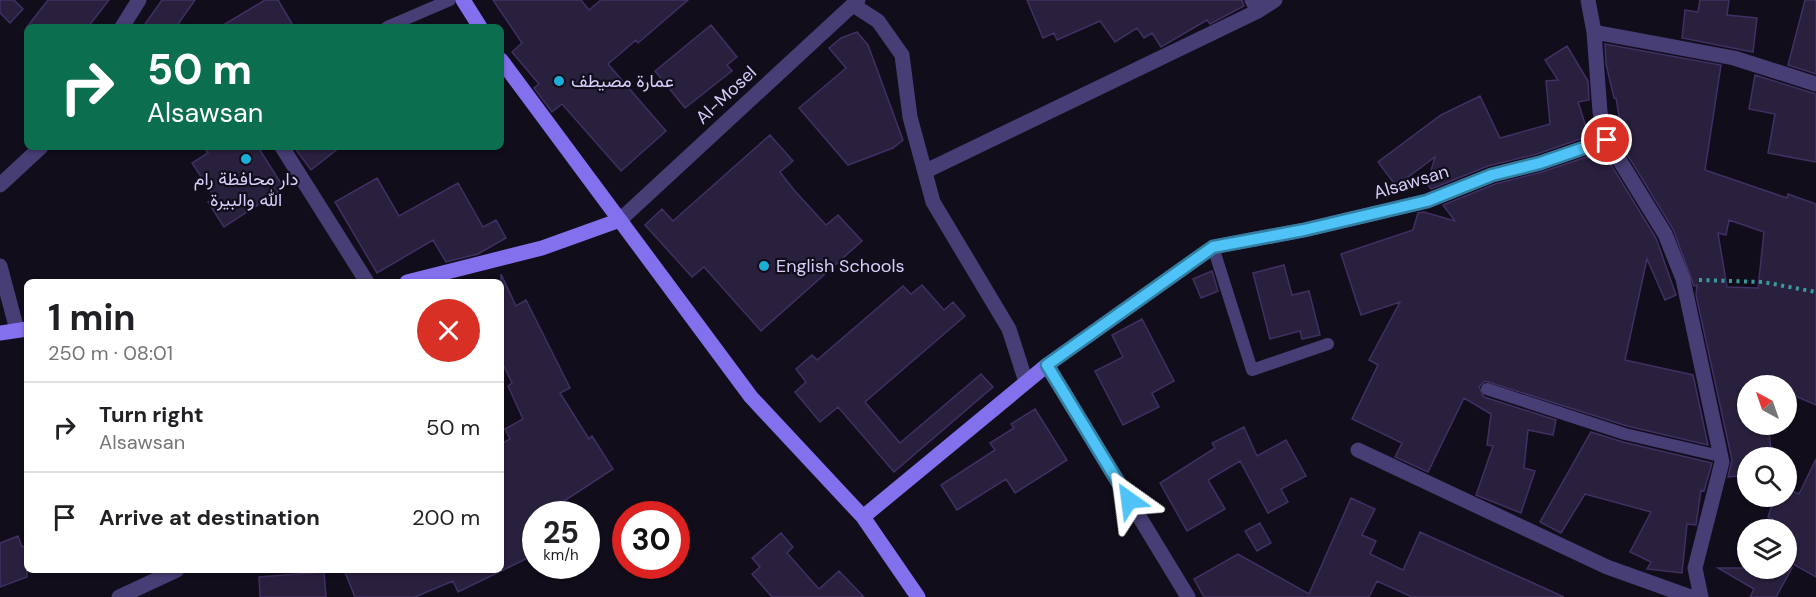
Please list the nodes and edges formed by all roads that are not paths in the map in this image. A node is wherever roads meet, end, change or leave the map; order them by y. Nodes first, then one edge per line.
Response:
1 (139, 0) edge
2 (450, 0) edge
3 (463, 0) edge
4 (1275, 0) edge
5 (1588, 0) edge
6 (856, 2) edge
7 (1255, 6) edge
8 (124, 24) edge
9 (394, 24) edge
10 (478, 24) edge
11 (1594, 33) junction
12 (504, 64) edge
13 (1816, 84) edge
14 (1607, 140) junction
15 (37, 150) edge
16 (284, 150) edge
17 (926, 171) junction
18 (0, 185) edge
19 (620, 220) junction
20 (1213, 247) junction
21 (0, 266) edge
22 (365, 279) edge
23 (419, 279) edge
24 (22, 330) edge
25 (0, 333) edge
26 (1328, 344) dead end
27 (1047, 365) junction
28 (1026, 382) junction
29 (1487, 389) dead end
30 (1358, 450) dead end
31 (1720, 456) junction
32 (863, 517) junction
33 (171, 573) edge
34 (119, 597) edge
35 (918, 597) edge
36 (1188, 597) edge
37 (1691, 597) edge
38 (1701, 597) edge

1 - 8 street
2 - 9 lane
3 - 10 street
4 - 7 street
5 - 11 street
6 - 17 street
6 - 19 street, Al-Mosel
7 - 17 street
11 - 13 street
11 - 14 street
12 - 19 street
14 - 20 street, Alsawsan
14 - 31 street
15 - 18 street
16 - 22 street
17 - 28 street
19 - 23 street
19 - 32 street
20 - 26 lane
20 - 27 street, Alsawsan
21 - 24 street
24 - 25 street
27 - 28 street
27 - 36 street
28 - 32 street
29 - 31 lane
30 - 37 street
31 - 38 street
32 - 35 street
33 - 34 street

